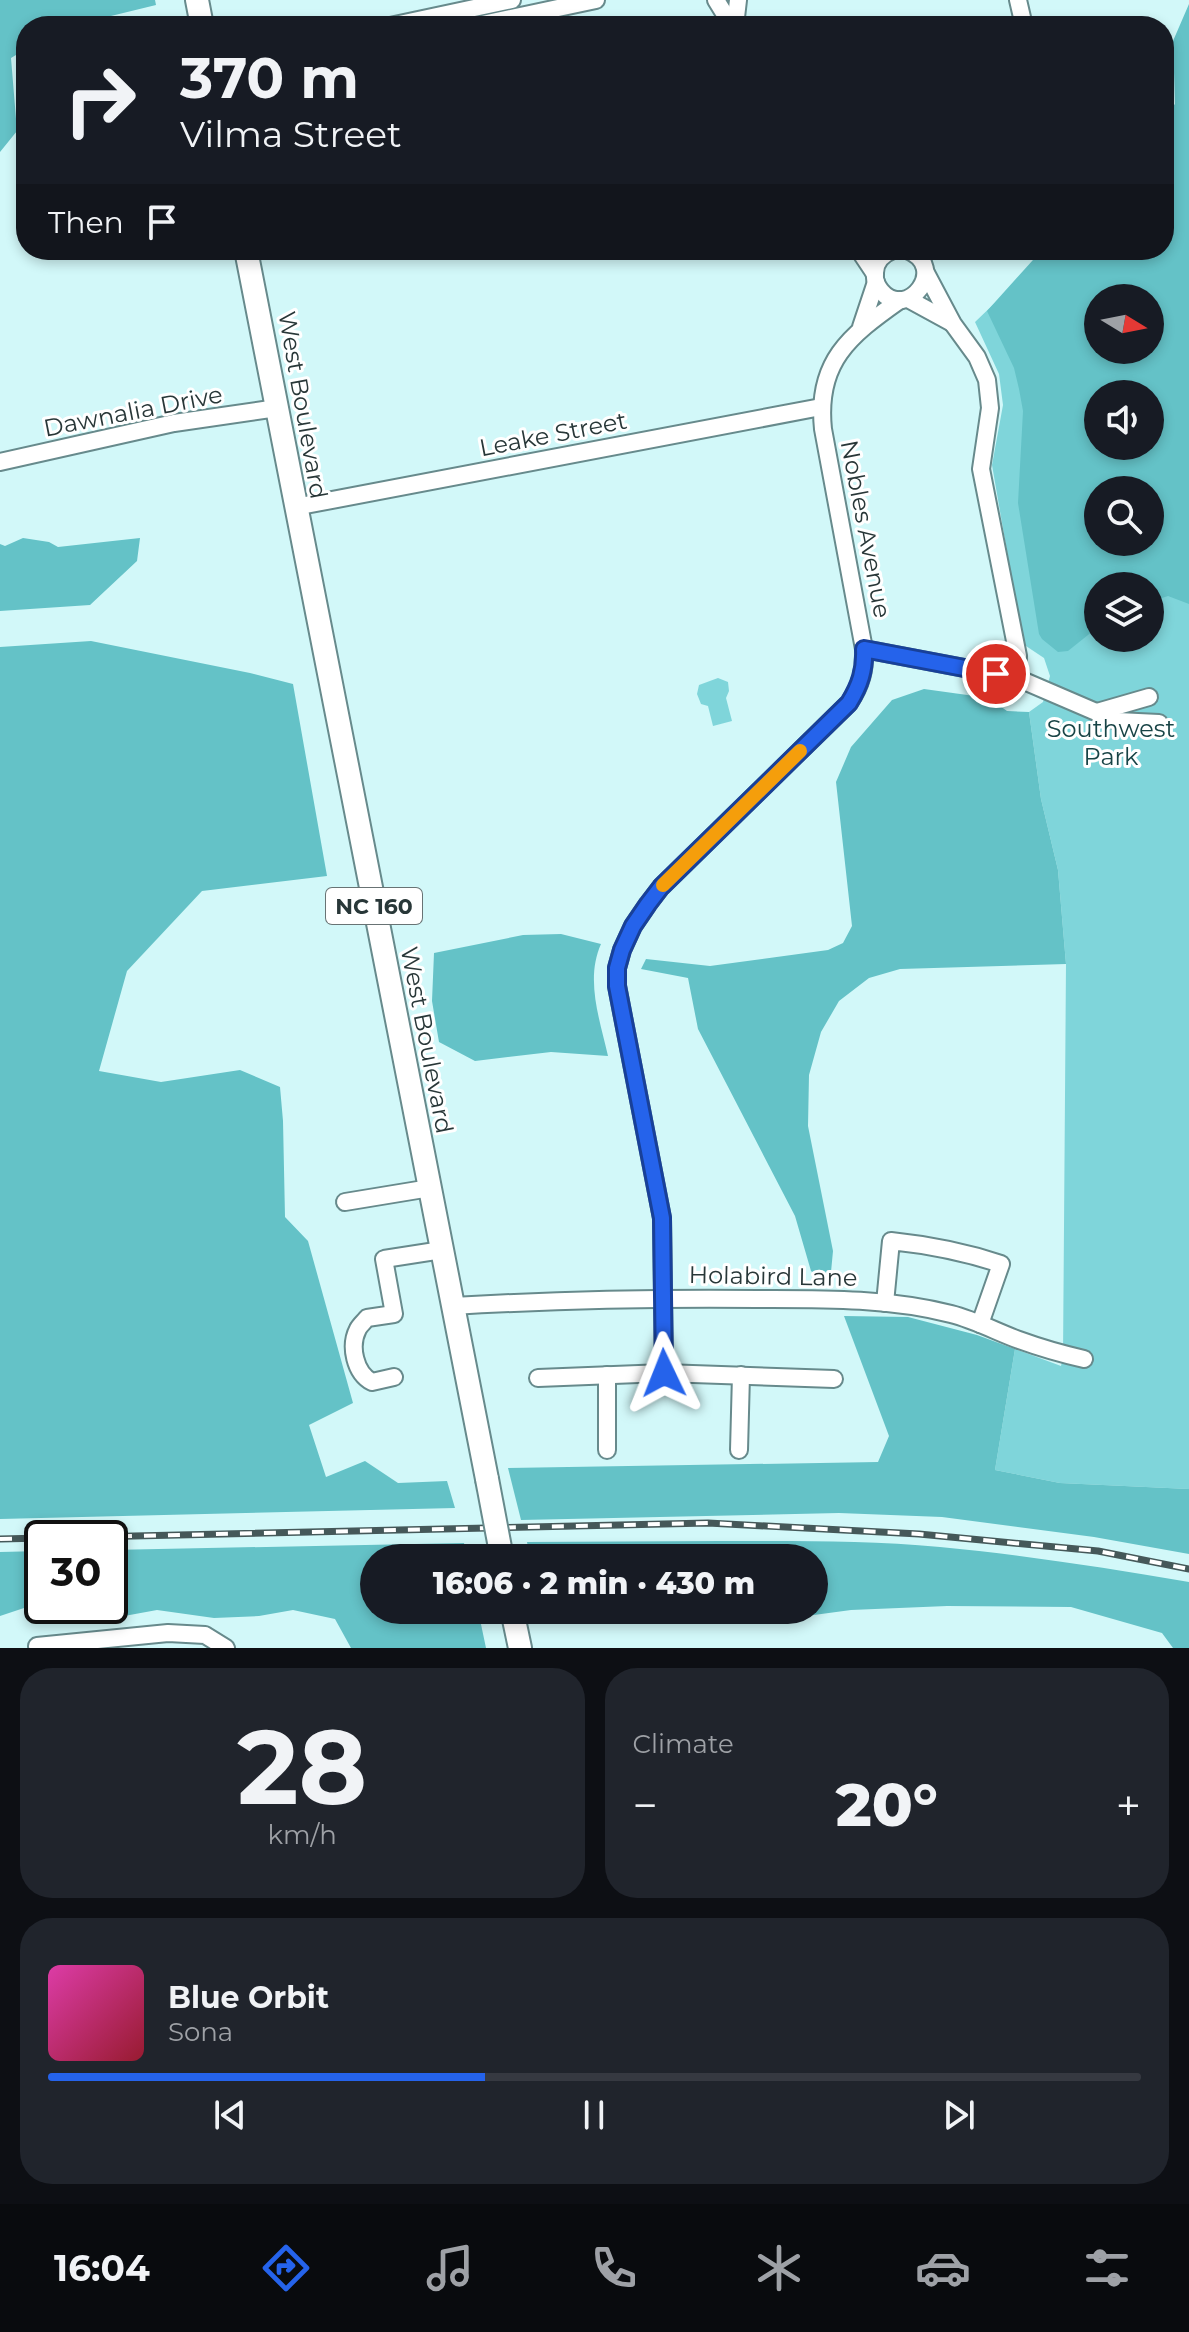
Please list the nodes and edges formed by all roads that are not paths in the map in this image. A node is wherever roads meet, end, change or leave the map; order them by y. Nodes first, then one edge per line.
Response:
1 (512, 0) edge
2 (596, 0) edge
3 (437, 16) edge
4 (520, 16) edge
5 (249, 260) edge
6 (865, 260) edge
7 (880, 260) edge
8 (927, 262) edge
9 (875, 278) junction
10 (904, 299) junction
11 (953, 324) junction
12 (861, 327) junction
13 (821, 407) junction
14 (277, 408) junction
15 (0, 462) edge
16 (295, 507) junction
17 (864, 649) junction
18 (1017, 678) junction
19 (1149, 697) dead end
20 (1097, 712) junction
21 (1159, 723) dead end
22 (430, 1188) junction
23 (345, 1202) dead end
24 (442, 1250) junction
25 (662, 1299) junction
26 (885, 1303) junction
27 (453, 1306) junction
28 (980, 1324) junction
29 (1084, 1359) dead end
30 (664, 1373) junction
31 (607, 1375) junction
32 (741, 1375) junction
33 (394, 1377) dead end
34 (538, 1378) dead end
35 (834, 1379) dead end
36 (607, 1450) dead end
37 (739, 1450) dead end
38 (499, 1544) edge
39 (515, 1624) edge
40 (37, 1646) dead end
41 (226, 1648) edge
42 (520, 1648) edge

1 - 3 street
2 - 4 street
5 - 14 main road, West Boulevard / NC 160
6 - 9 street
7 - 9 street, Nobles Avenue
8 - 10 street
8 - 11 street
9 - 10 street
9 - 12 street, Nobles Avenue
10 - 11 street
10 - 12 street, Nobles Avenue
11 - 18 street
12 - 13 street, Nobles Avenue
13 - 16 street, Leake Street
13 - 17 street, Nobles Avenue
14 - 15 street, Dawnalia Drive
14 - 16 main road, West Boulevard / NC 160
16 - 22 main road, West Boulevard / NC 160
17 - 18 street
17 - 25 street, Nobles Avenue
18 - 20 street
19 - 20 street
20 - 21 street
22 - 23 street
22 - 24 main road, West Boulevard / NC 160
24 - 27 main road, West Boulevard / NC 160
24 - 33 street
25 - 26 street, Holabird Lane
25 - 27 street, Holabird Lane
25 - 30 street, Nobles Avenue
26 - 28 street, Holabird Lane
26 - 28 street
27 - 38 main road, West Boulevard / NC 160, bridge
28 - 29 street, Holabird Lane
30 - 31 street
30 - 32 street
31 - 34 street
31 - 36 street
32 - 35 street
32 - 37 street
39 - 42 main road
40 - 41 street

